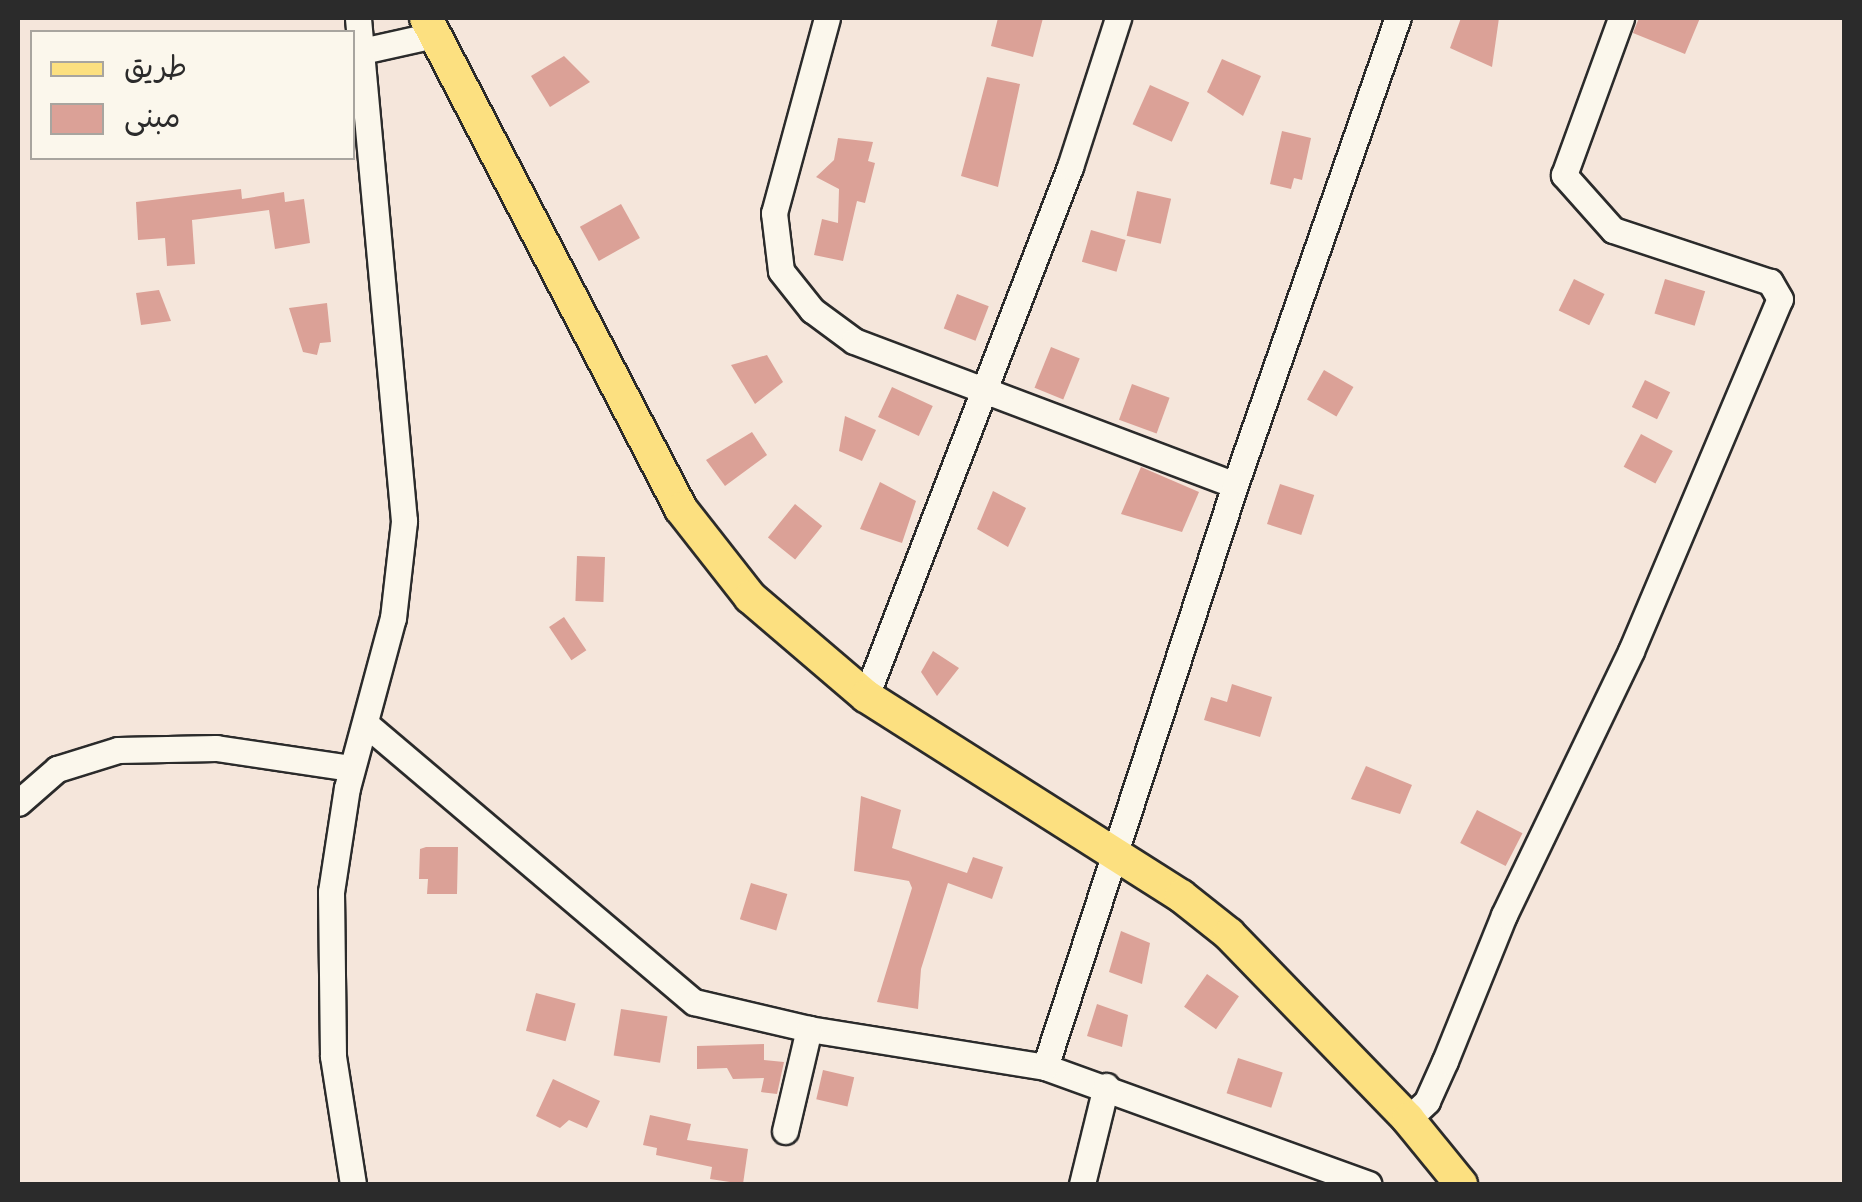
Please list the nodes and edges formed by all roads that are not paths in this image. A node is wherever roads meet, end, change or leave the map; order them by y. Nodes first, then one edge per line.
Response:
1 (358, 18) edge
2 (827, 18) edge
3 (1118, 18) edge
4 (1398, 18) edge
5 (1622, 18) edge
6 (430, 26) edge
7 (362, 51) junction
8 (986, 388) junction
9 (1235, 485) junction
10 (866, 696) junction
11 (366, 724) junction
12 (352, 768) junction
13 (18, 803) edge
14 (1111, 854) junction
15 (809, 1029) junction
16 (1045, 1067) junction
17 (1106, 1086) junction
18 (1408, 1119) junction
19 (786, 1132) dead end
20 (353, 1184) edge
21 (1082, 1184) edge
22 (1369, 1184) edge
23 (1461, 1184) edge

1 - 7 street
2 - 8 street
3 - 8 street
4 - 9 street
5 - 18 street
6 - 7 street
6 - 10 main road
7 - 11 street
8 - 9 street
8 - 10 street
9 - 14 street
10 - 14 main road
11 - 12 street
11 - 15 street
12 - 13 street
12 - 20 street
14 - 16 street
14 - 18 main road
15 - 16 street
15 - 19 street
16 - 17 street
17 - 21 street
17 - 22 street
18 - 23 main road

